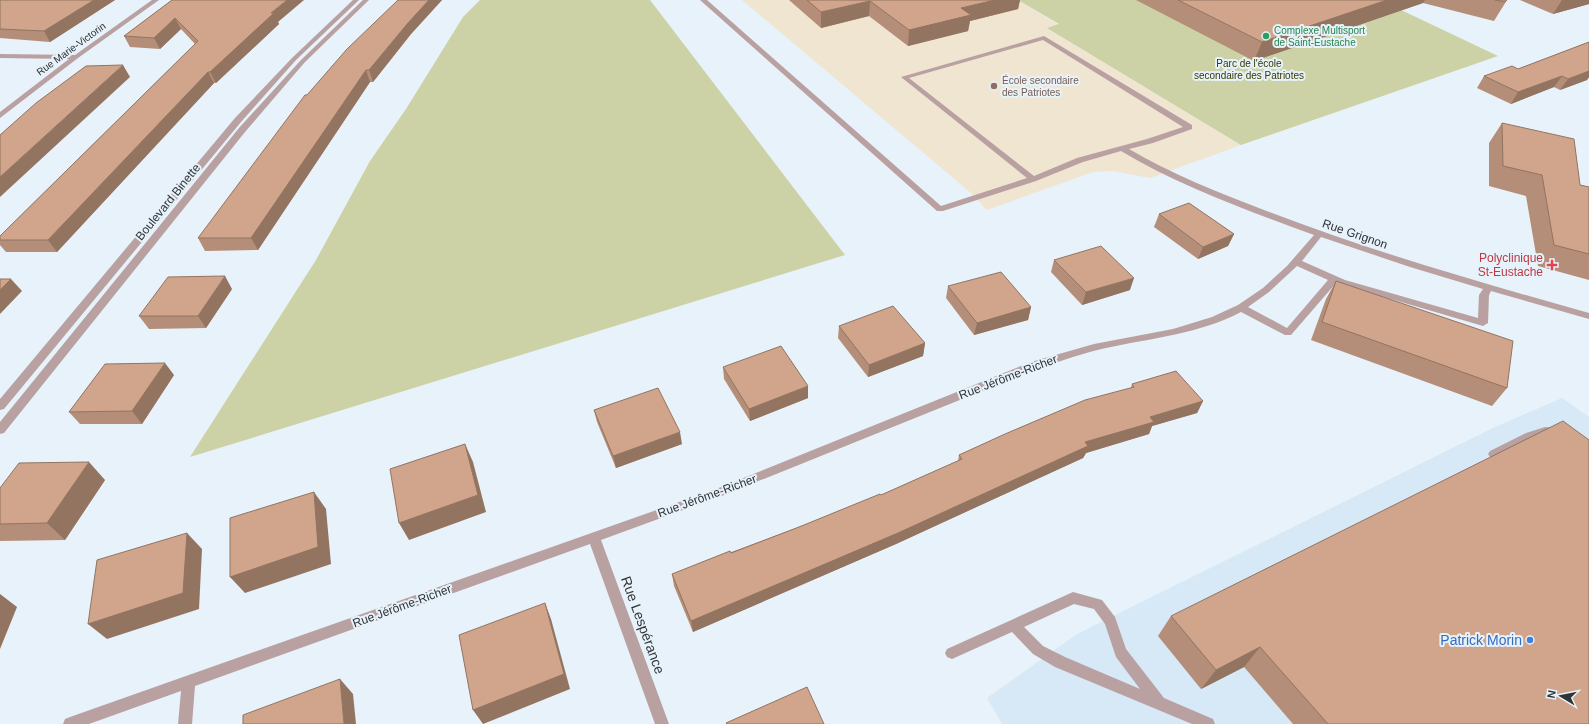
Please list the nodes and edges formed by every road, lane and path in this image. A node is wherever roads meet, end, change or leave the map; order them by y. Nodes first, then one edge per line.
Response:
1 (156, 0) edge
2 (356, 0) edge
3 (366, 0) edge
4 (703, 0) edge
5 (0, 56) edge
6 (76, 57) junction
7 (0, 116) edge
8 (1123, 149) junction
9 (1033, 178) junction
10 (1319, 234) junction
11 (1295, 262) junction
12 (1334, 279) junction
13 (1489, 288) junction
14 (1242, 308) junction
15 (1589, 316) edge
16 (0, 406) edge
17 (0, 430) edge
18 (1564, 432) edge
19 (1494, 454) edge
20 (594, 537) junction
21 (1014, 625) junction
22 (952, 653) dead end
23 (188, 682) junction
24 (1159, 703) junction
25 (70, 724) edge
26 (185, 724) edge
27 (662, 724) edge
28 (1208, 724) edge

1 - 6 street, Rue Marie-Victorin
2 - 16 street, Boulevard Binette
3 - 17 street, Boulevard Binette
4 - 9 street
5 - 6 street
6 - 7 street, Rue Marie-Victorin
8 - 9 street
8 - 9 street
8 - 10 street, Rue Grignon
10 - 11 street, Rue Jérôme-Richer
10 - 13 street, Rue Grignon
11 - 12 street
11 - 14 street, Rue Jérôme-Richer
12 - 13 street
12 - 14 street
13 - 15 street, Rue Grignon
14 - 20 street, Rue Jérôme-Richer
18 - 19 street
20 - 23 street, Rue Jérôme-Richer
20 - 27 street, Rue Lespérance
21 - 22 street
21 - 24 street
21 - 24 street
23 - 25 street, Rue Jérôme-Richer
23 - 26 street
24 - 28 street

